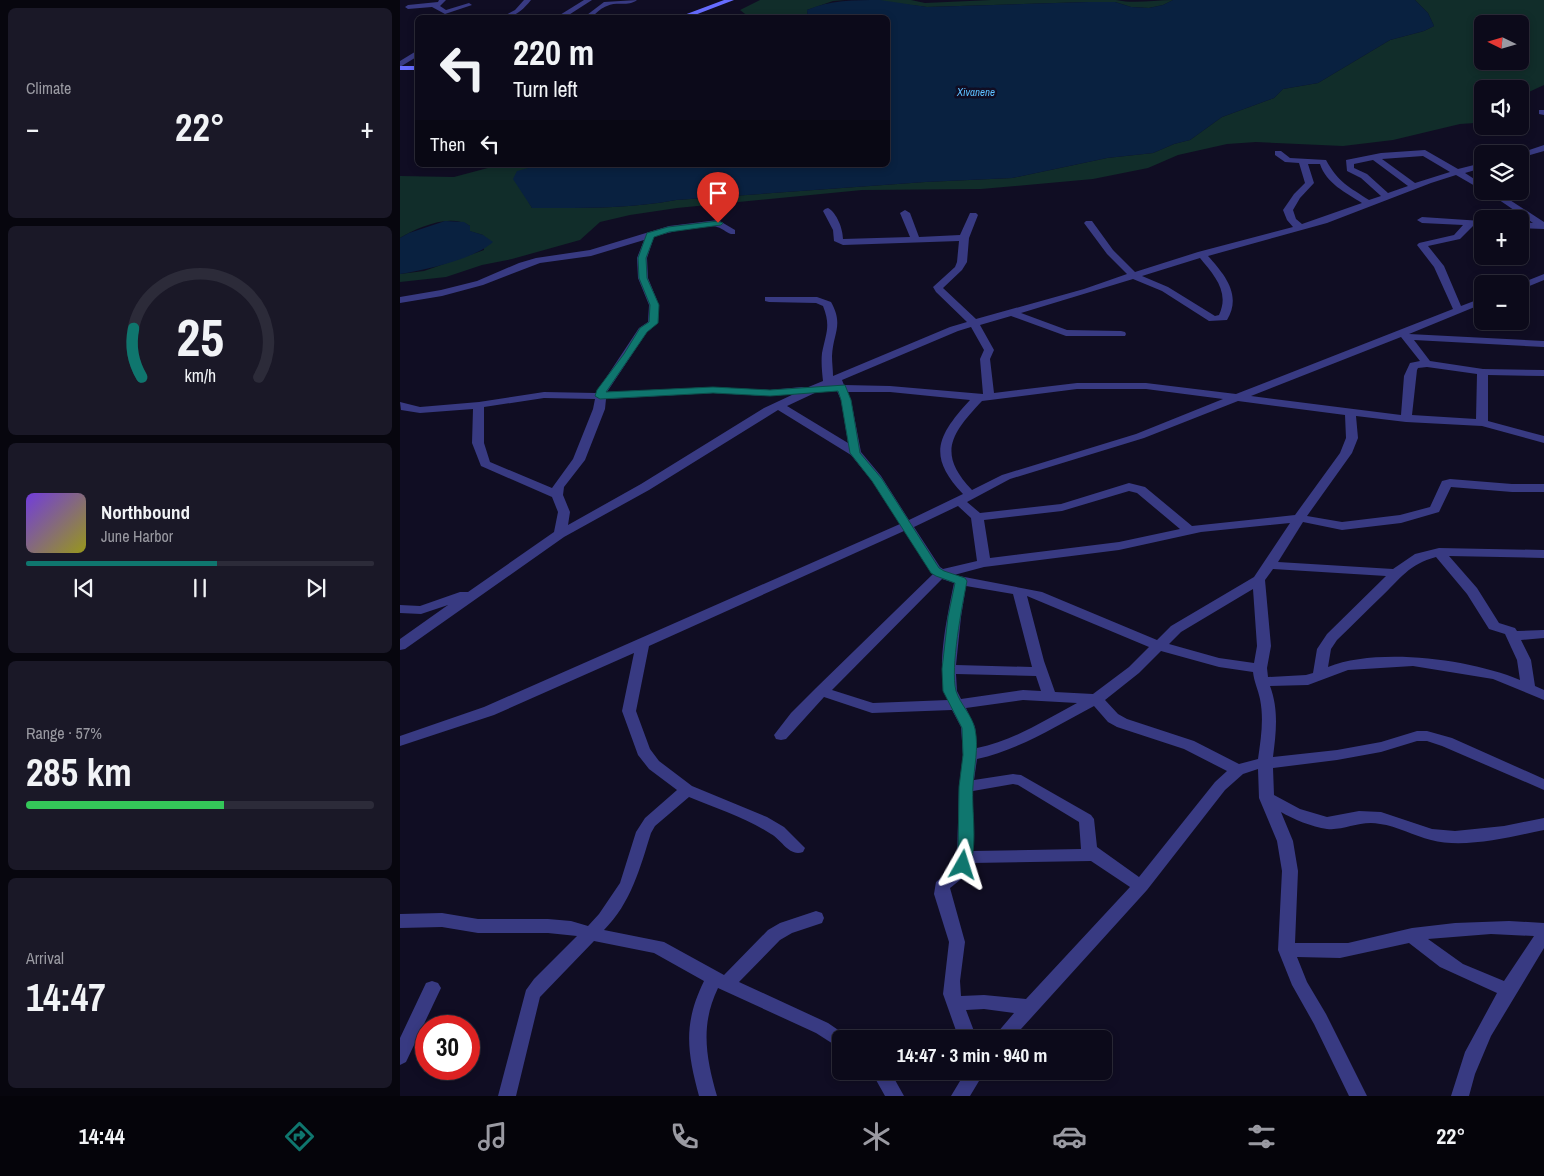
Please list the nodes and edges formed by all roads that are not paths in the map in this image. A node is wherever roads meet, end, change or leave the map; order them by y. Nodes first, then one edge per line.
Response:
1 (443, 0) edge
2 (528, 0) edge
3 (634, 0) edge
4 (731, 0) edge
5 (586, 2) edge
6 (434, 5) junction
7 (469, 5) dead end
8 (602, 5) junction
9 (408, 6) dead end
10 (509, 15) edge
11 (563, 15) edge
12 (590, 15) edge
13 (688, 15) edge
14 (415, 54) edge
15 (400, 67) edge
16 (415, 68) edge
17 (1544, 148) edge
18 (1529, 152) edge
19 (1278, 153) dead end
20 (1374, 157) junction
21 (1303, 161) junction
22 (1474, 167) edge
23 (1455, 172) junction
24 (1474, 183) edge
25 (1414, 186) junction
26 (1386, 196) junction
27 (1504, 200) edge
28 (1367, 203) junction
29 (828, 211) dead end
30 (905, 213) dead end
31 (973, 215) dead end
32 (1422, 220) dead end
33 (1089, 223) dead end
34 (1470, 224) junction
35 (1474, 224) edge
36 (1529, 225) edge
37 (1544, 226) edge
38 (1299, 227) junction
39 (732, 232) dead end
40 (650, 235) junction
41 (964, 238) junction
42 (915, 239) junction
43 (1201, 254) junction
44 (1133, 275) junction
45 (1542, 280) edge
46 (1529, 284) edge
47 (769, 299) dead end
48 (400, 300) edge
49 (1474, 304) edge
50 (1458, 310) junction
51 (1012, 313) junction
52 (974, 323) junction
53 (1120, 334) dead end
54 (1405, 335) junction
55 (1544, 344) edge
56 (1427, 364) junction
57 (1483, 372) junction
58 (1544, 373) edge
59 (835, 383) junction
60 (814, 388) junction
61 (600, 396) junction
62 (984, 397) junction
63 (1237, 398) junction
64 (400, 405) edge
65 (479, 405) junction
66 (778, 405) junction
67 (1350, 413) junction
68 (1406, 419) junction
69 (1482, 423) junction
70 (1544, 440) edge
71 (855, 453) junction
72 (1544, 488) edge
73 (557, 495) junction
74 (964, 498) junction
75 (977, 518) junction
76 (1300, 518) junction
77 (907, 526) junction
78 (1190, 531) junction
79 (560, 534) junction
80 (1439, 552) junction
81 (1544, 554) edge
82 (984, 563) junction
83 (1270, 565) junction
84 (1395, 573) junction
85 (940, 574) junction
86 (1259, 580) junction
87 (961, 581) junction
88 (479, 590) junction
89 (1019, 591) junction
90 (400, 609) edge
91 (1544, 634) edge
92 (1513, 636) junction
93 (643, 643) junction
94 (1158, 645) junction
95 (400, 646) edge
96 (949, 669) junction
97 (1041, 672) junction
98 (1320, 673) junction
99 (1261, 675) junction
100 (1528, 688) junction
101 (822, 691) junction
102 (1544, 695) edge
103 (1050, 697) junction
104 (1096, 699) junction
105 (956, 705) junction
106 (781, 735) dead end
107 (400, 740) edge
108 (970, 755) junction
109 (1265, 764) junction
110 (1238, 770) junction
111 (1544, 784) edge
112 (966, 787) junction
113 (687, 790) junction
114 (1267, 798) junction
115 (1544, 824) edge
116 (797, 848) dead end
117 (1094, 855) junction
118 (966, 857) junction
119 (1141, 886) junction
120 (816, 918) dead end
121 (400, 921) edge
122 (1544, 932) edge
123 (592, 934) junction
124 (1412, 935) junction
125 (1286, 950) junction
126 (720, 981) junction
127 (432, 988) dead end
128 (1508, 990) junction
129 (955, 1003) junction
130 (1029, 1007) junction
131 (965, 1030) edge
132 (1009, 1030) edge
133 (832, 1035) edge
134 (400, 1057) edge
135 (885, 1080) edge
136 (970, 1080) edge
137 (507, 1096) edge
138 (708, 1096) edge
139 (895, 1096) edge
140 (960, 1096) edge
141 (1358, 1096) edge
142 (1460, 1096) edge

1 - 6 street
2 - 10 street
3 - 8 street
4 - 13 main road
5 - 8 street
5 - 11 street
6 - 7 street
6 - 9 street
8 - 12 street
14 - 15 street
15 - 16 main road
17 - 18 street
19 - 21 street
20 - 23 street
20 - 25 street
20 - 26 street
21 - 28 street
21 - 38 street
22 - 23 street
23 - 24 street
23 - 25 street
25 - 26 street
26 - 28 street
27 - 37 street
28 - 38 street
29 - 42 street
30 - 42 street
31 - 41 street
32 - 34 street
33 - 44 street
34 - 35 street
34 - 50 street
36 - 37 street
38 - 43 street
39 - 40 street
40 - 48 street
40 - 61 street
41 - 42 street
41 - 52 street
43 - 44 street
43 - 44 street
44 - 51 street
45 - 46 street
47 - 59 street
49 - 50 street
50 - 54 street
51 - 52 street
51 - 53 street
52 - 59 street
52 - 62 street
54 - 55 street
54 - 56 street
54 - 63 street
56 - 57 street
56 - 68 street
57 - 58 street
57 - 69 street
59 - 60 street
59 - 62 street
59 - 71 street
60 - 61 street
60 - 66 street
61 - 65 street
61 - 73 street
62 - 63 street
62 - 74 street
63 - 67 street
63 - 74 street
64 - 65 street
65 - 73 street
66 - 71 street
66 - 79 street
67 - 68 street
67 - 76 street
68 - 69 street
69 - 70 street
71 - 77 street
72 - 76 street
73 - 79 street
74 - 75 street
74 - 77 street
75 - 78 street
75 - 82 street
76 - 78 street
76 - 83 street
77 - 85 street
77 - 93 street
78 - 82 street
79 - 88 street
80 - 81 street
80 - 84 street
80 - 92 street
82 - 85 street
83 - 84 street
83 - 86 street
84 - 98 street
85 - 87 street
85 - 101 street
86 - 94 street
86 - 99 street
87 - 89 street
87 - 96 street
88 - 90 street
88 - 95 street
89 - 94 street
89 - 97 street
91 - 92 street
92 - 100 street
93 - 107 street
93 - 113 street
94 - 99 street
94 - 104 street
96 - 97 street
96 - 105 street
97 - 103 street
98 - 99 street
98 - 100 street
99 - 109 street
100 - 102 street
101 - 105 street
101 - 106 street
103 - 104 street
103 - 105 street
104 - 108 street
104 - 110 street
105 - 108 street
108 - 112 street
109 - 110 street
109 - 111 street
109 - 114 street
110 - 119 street
112 - 117 street
112 - 118 street
113 - 116 street
113 - 123 street
114 - 115 street
114 - 125 street
117 - 118 street
117 - 119 street
118 - 129 street
119 - 130 street
120 - 126 street
121 - 123 street
122 - 124 street
122 - 128 street
123 - 126 street
123 - 137 street
124 - 125 street
124 - 128 street
125 - 141 street
126 - 133 street
126 - 138 street
127 - 134 street
128 - 142 street
129 - 130 street
129 - 131 street
130 - 132 street
135 - 139 street
136 - 140 street

